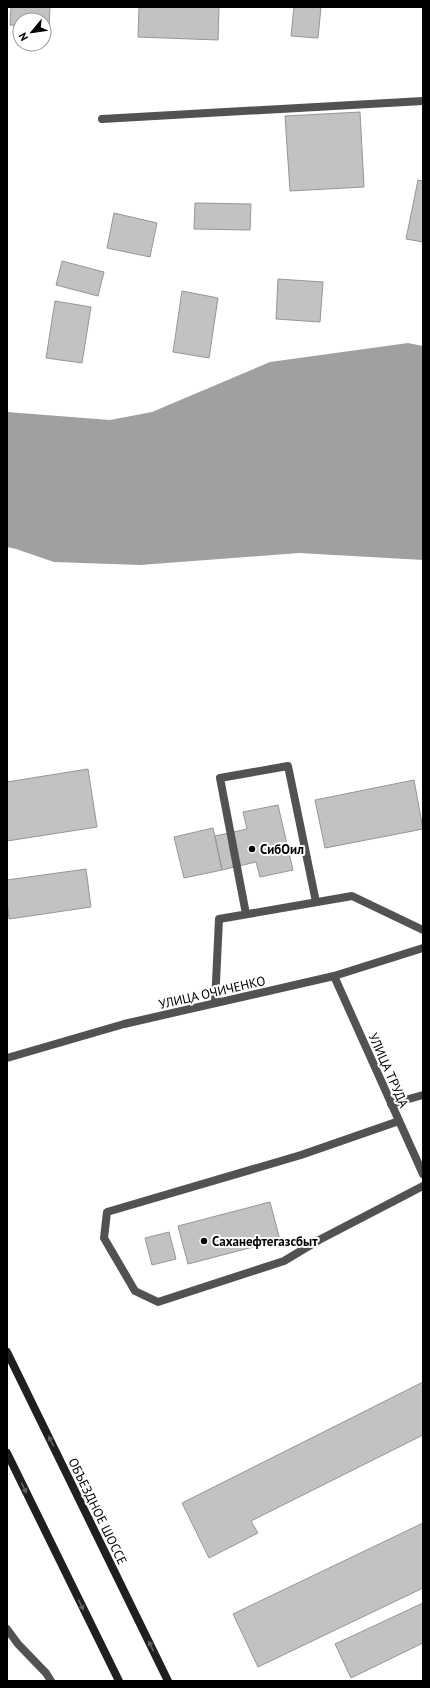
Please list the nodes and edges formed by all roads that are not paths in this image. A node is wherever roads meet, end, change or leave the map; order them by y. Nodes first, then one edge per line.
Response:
1 (423, 101) edge
2 (102, 119) dead end
3 (316, 902) junction
4 (246, 914) junction
5 (423, 930) edge
6 (423, 948) edge
7 (334, 976) junction
8 (215, 1003) junction
9 (7, 1058) edge
10 (423, 1095) edge
11 (391, 1104) junction
12 (399, 1121) junction
13 (423, 1174) edge
14 (423, 1186) edge
15 (7, 1352) edge
16 (7, 1453) edge
17 (7, 1628) edge
18 (51, 1681) edge
19 (118, 1681) edge
20 (168, 1681) edge

1 - 2 street
3 - 4 street
3 - 4 street
3 - 5 street
4 - 8 street
6 - 7 street, УЛИЦА ОЧИЧЕНКО
7 - 8 street, УЛИЦА ОЧИЧЕНКО
7 - 11 street, УЛИЦА ТРУДА
8 - 9 street, УЛИЦА ОЧИЧЕНКО
10 - 11 street
11 - 12 street, УЛИЦА ТРУДА
12 - 13 street, УЛИЦА ТРУДА
12 - 14 street
20 -> 15 street, ОБЪЕЗДНОЕ ШОССЕ
16 -> 19 street
17 - 18 street

